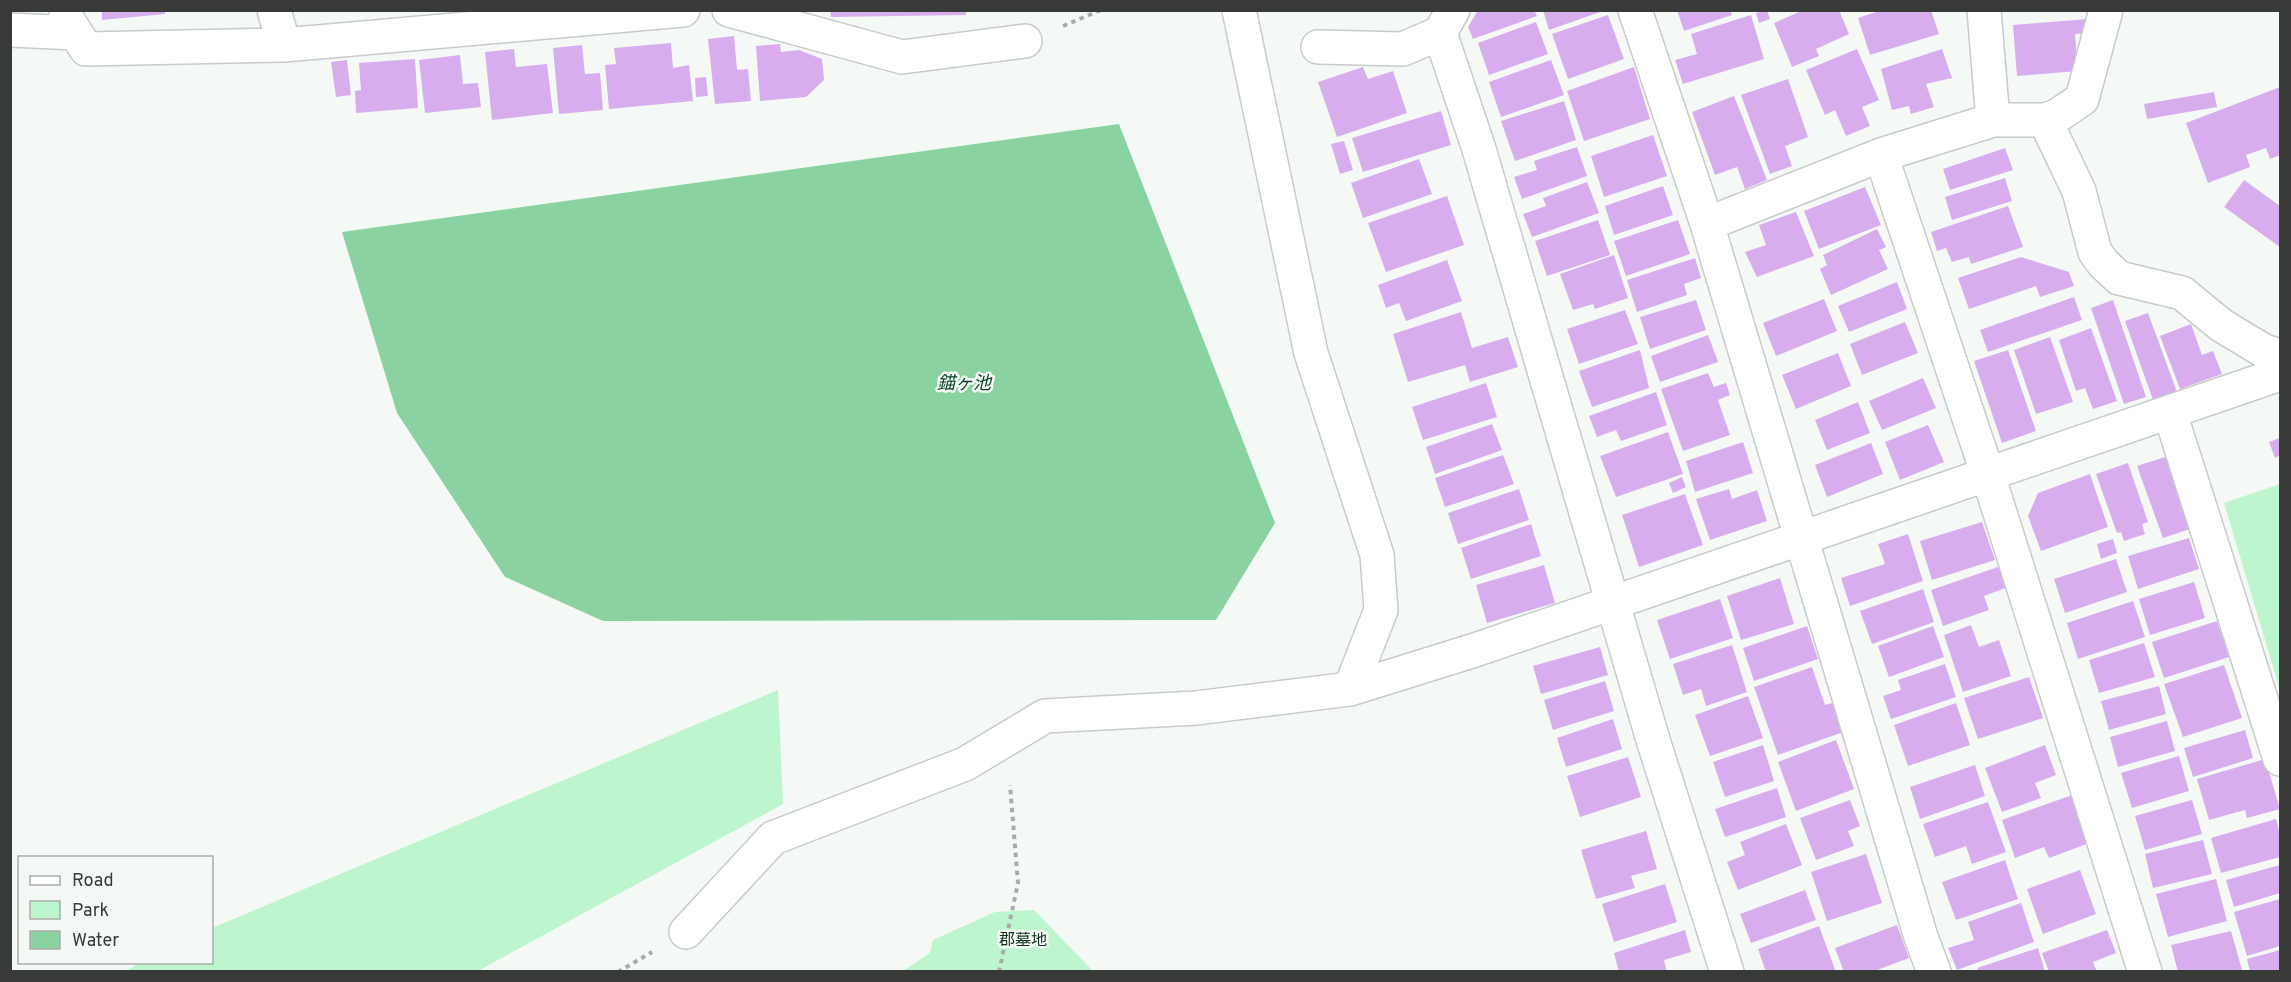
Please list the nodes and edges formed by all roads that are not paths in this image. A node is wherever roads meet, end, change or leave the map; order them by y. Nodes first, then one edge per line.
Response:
1 (274, 10) edge
2 (683, 10) edge
3 (729, 10) edge
4 (1239, 10) edge
5 (1635, 10) edge
6 (1984, 10) edge
7 (2106, 10) edge
8 (71, 22) edge
9 (1447, 22) edge
10 (10, 30) edge
11 (1025, 41) dead end
12 (284, 45) junction
13 (1318, 48) dead end
14 (1993, 120) junction
15 (2045, 120) junction
16 (1881, 155) junction
17 (1707, 224) junction
18 (2280, 356) edge
19 (2280, 374) edge
20 (2170, 413) junction
21 (1988, 475) junction
22 (1800, 538) junction
23 (1613, 603) junction
24 (1350, 688) junction
25 (2280, 759) edge
26 (687, 932) dead end
27 (1727, 972) edge
28 (1934, 972) edge
29 (2145, 972) edge

1 - 12 street
2 - 12 street
3 - 11 street
4 - 24 street
5 - 17 street
6 - 14 street
7 - 15 street
8 - 10 street
8 - 12 street
9 - 13 street
9 - 23 street
14 - 15 street
14 - 16 street
15 - 18 street
16 - 17 street
16 - 21 street
17 - 22 street
19 - 20 street
20 - 21 street
20 - 25 street
21 - 22 street
21 - 29 street
22 - 23 street
22 - 28 street
23 - 24 street
23 - 27 street
24 - 26 street

